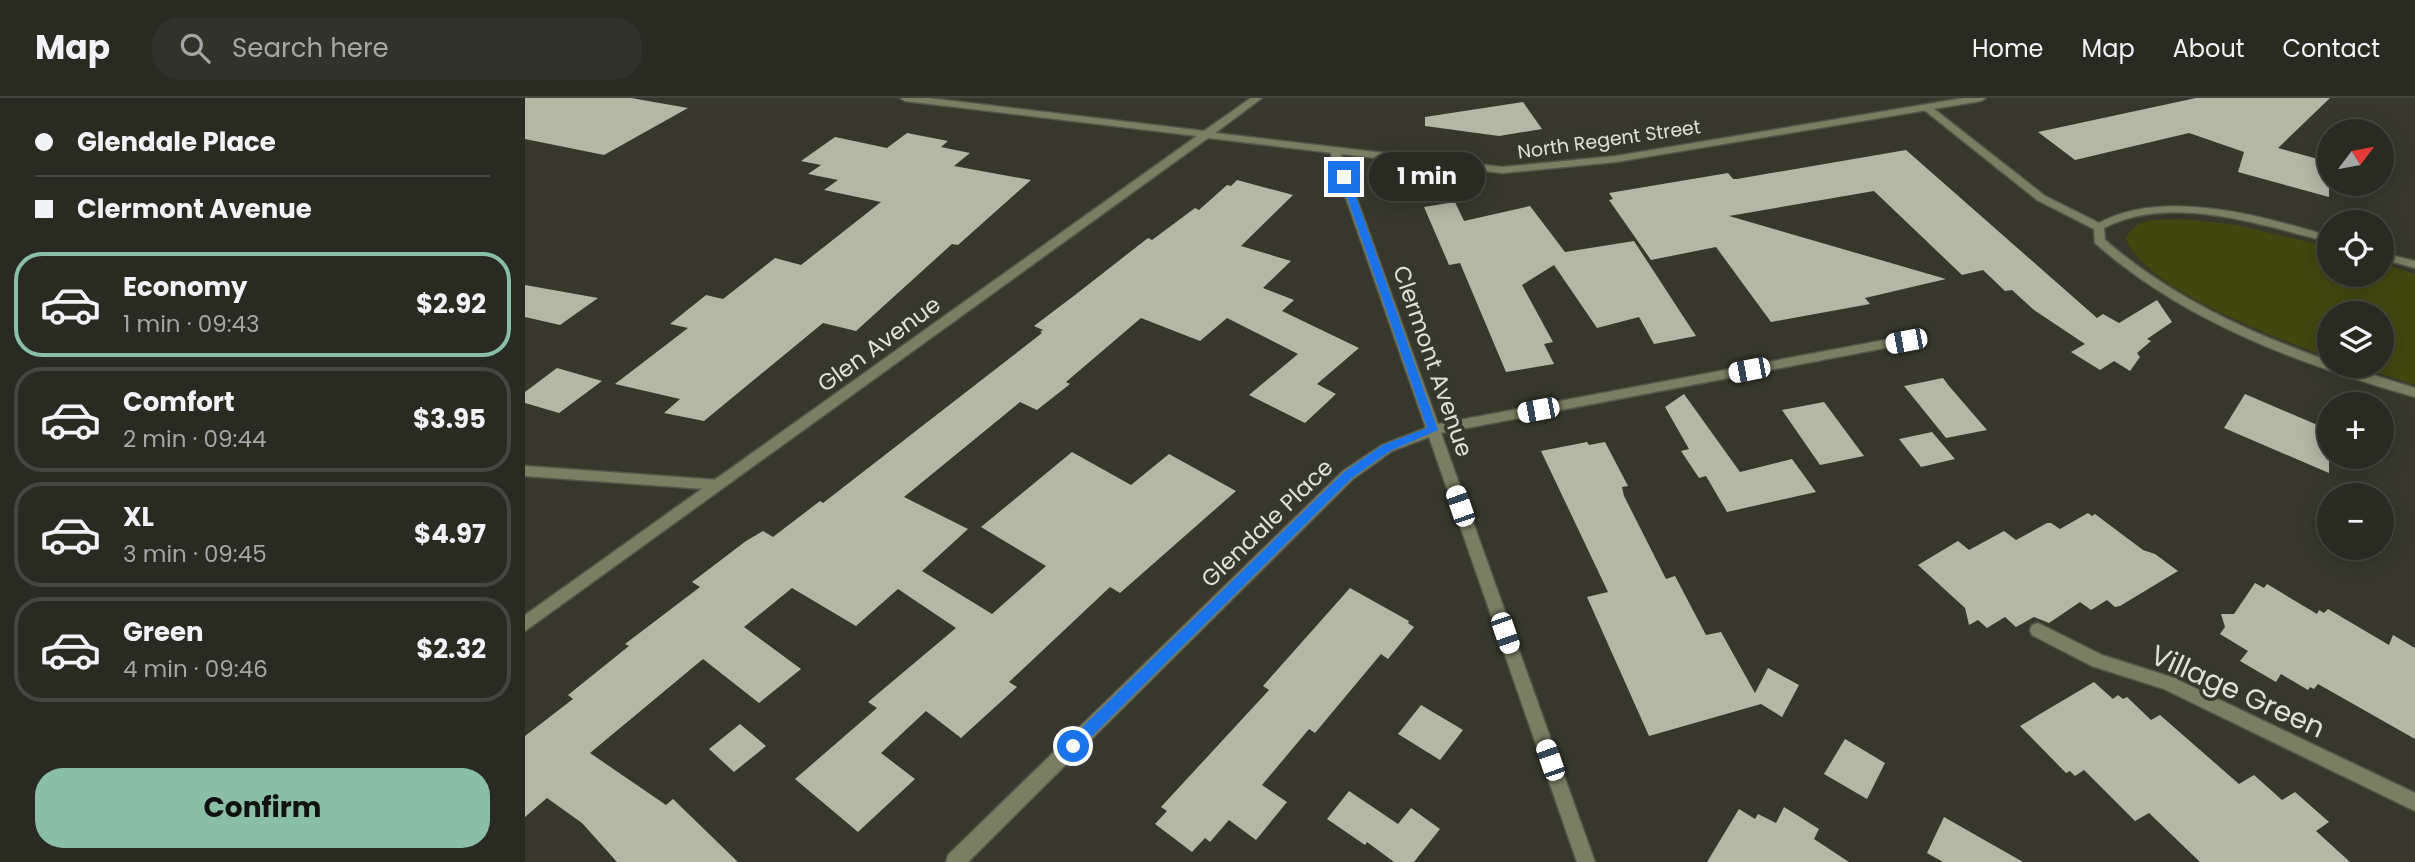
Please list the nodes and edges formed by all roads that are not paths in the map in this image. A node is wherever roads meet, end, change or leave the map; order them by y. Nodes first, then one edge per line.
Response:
1 (905, 98) edge
2 (1257, 98) edge
3 (1981, 98) edge
4 (1926, 107) junction
5 (1206, 135) junction
6 (1335, 152) junction
7 (2099, 227) junction
8 (2317, 236) edge
9 (2394, 259) edge
10 (2415, 265) edge
11 (1906, 341) dead end
12 (2317, 361) edge
13 (2369, 378) edge
14 (2415, 393) edge
15 (1433, 430) junction
16 (525, 471) edge
17 (719, 485) junction
18 (525, 624) edge
19 (2038, 630) dead end
20 (2415, 803) edge
21 (955, 862) edge
22 (1586, 862) edge

1 - 5 street, North Regent Street
2 - 5 street, Glen Avenue
3 - 4 street, North Regent Street
4 - 6 street, North Regent Street
4 - 7 street
5 - 6 street, North Regent Street
5 - 17 street, Glen Avenue
6 - 15 street, Clermont Avenue
7 - 8 street
7 - 12 street
9 - 10 street
11 - 15 street, Glendale Place
13 - 14 street
15 - 21 street, Glendale Place
15 - 22 street, Clermont Avenue
16 - 17 street
17 - 18 street, Glen Avenue
19 - 20 street, Village Green

